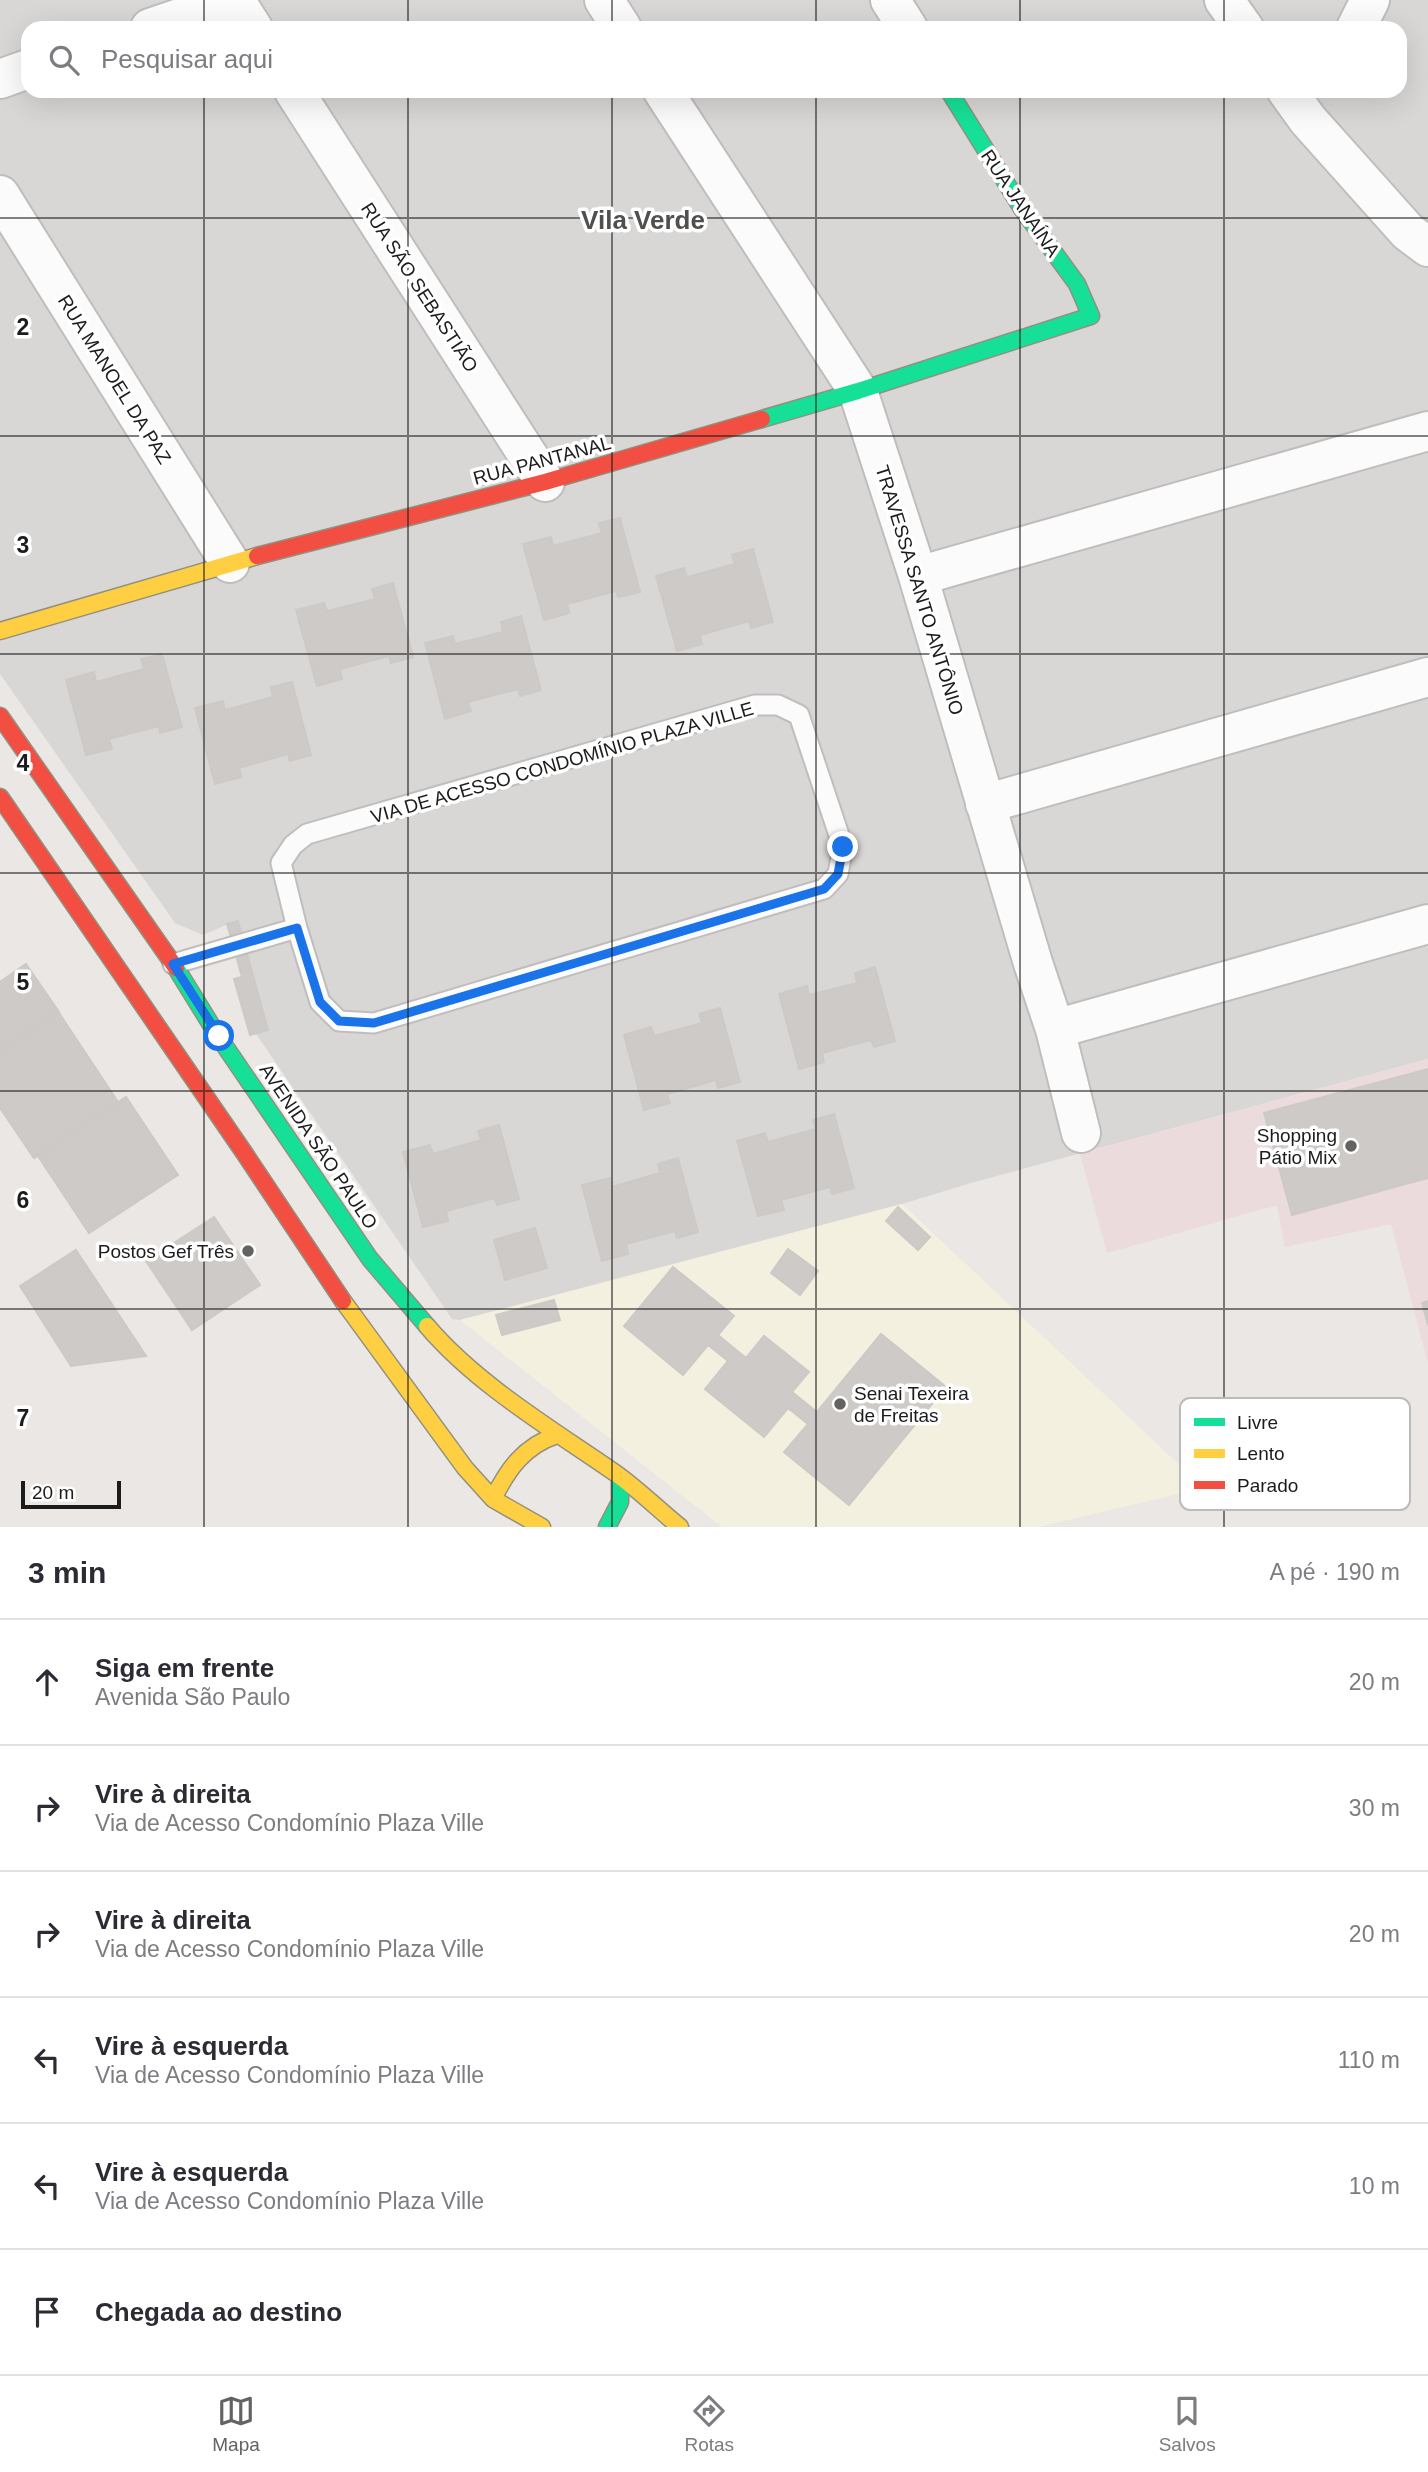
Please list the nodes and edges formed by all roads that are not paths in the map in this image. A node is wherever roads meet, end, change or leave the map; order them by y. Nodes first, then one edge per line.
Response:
1 (234, 0) edge
2 (604, 0) edge
3 (890, 0) edge
4 (1224, 0) edge
5 (1370, 0) edge
6 (171, 21) edge
7 (248, 21) edge
8 (618, 21) edge
9 (904, 21) edge
10 (1239, 21) edge
11 (1360, 21) edge
12 (21, 72) edge
13 (0, 79) edge
14 (298, 98) edge
15 (668, 98) edge
16 (953, 98) edge
17 (1306, 101) edge
18 (0, 195) edge
19 (1428, 247) edge
20 (1091, 316) joint
21 (858, 391) junction
22 (1428, 432) edge
23 (545, 482) junction
24 (230, 563) junction
25 (918, 576) junction
26 (0, 631) edge
27 (1428, 677) edge
28 (0, 716) edge
29 (0, 797) edge
30 (985, 804) junction
31 (1428, 924) edge
32 (297, 928) junction
33 (173, 964) junction
34 (1055, 1029) junction
35 (1081, 1133) dead end
36 (556, 1435) junction
37 (620, 1477) junction
38 (500, 1513) edge
39 (542, 1527) edge
40 (607, 1527) edge
41 (680, 1527) edge

1 - 6 street
1 - 7 street
2 - 8 street
3 - 9 street
4 - 10 street
5 - 11 street
12 - 13 street
14 - 23 street, RUA SÃO SEBASTIÃO
15 - 21 street, TRAVESSA SANTO ANTÔNIO
16 - 20 street, RUA JANAÍNA
17 - 19 street
18 - 24 street, RUA MANOEL DA PAZ
20 - 21 street, RUA PANTANAL
21 - 23 street, RUA PANTANAL
21 - 25 street, TRAVESSA SANTO ANTÔNIO
22 - 25 street
23 - 24 street, RUA PANTANAL
24 - 26 street, RUA PANTANAL
25 - 30 street, TRAVESSA SANTO ANTÔNIO
27 - 30 street
28 - 33 street, AVENIDA SÃO PAULO
29 - 38 street
30 - 34 street, TRAVESSA SANTO ANTÔNIO
31 - 34 street
32 - 32 lane, VIA DE ACESSO CONDOMÍNIO PLAZA VILLE
32 - 33 lane
33 - 36 street, AVENIDA SÃO PAULO
34 - 35 street, TRAVESSA SANTO ANTÔNIO
36 - 37 street, AVENIDA SÃO PAULO
36 - 38 street
37 - 40 street
37 - 41 street, AVENIDA SÃO PAULO
38 - 39 street

